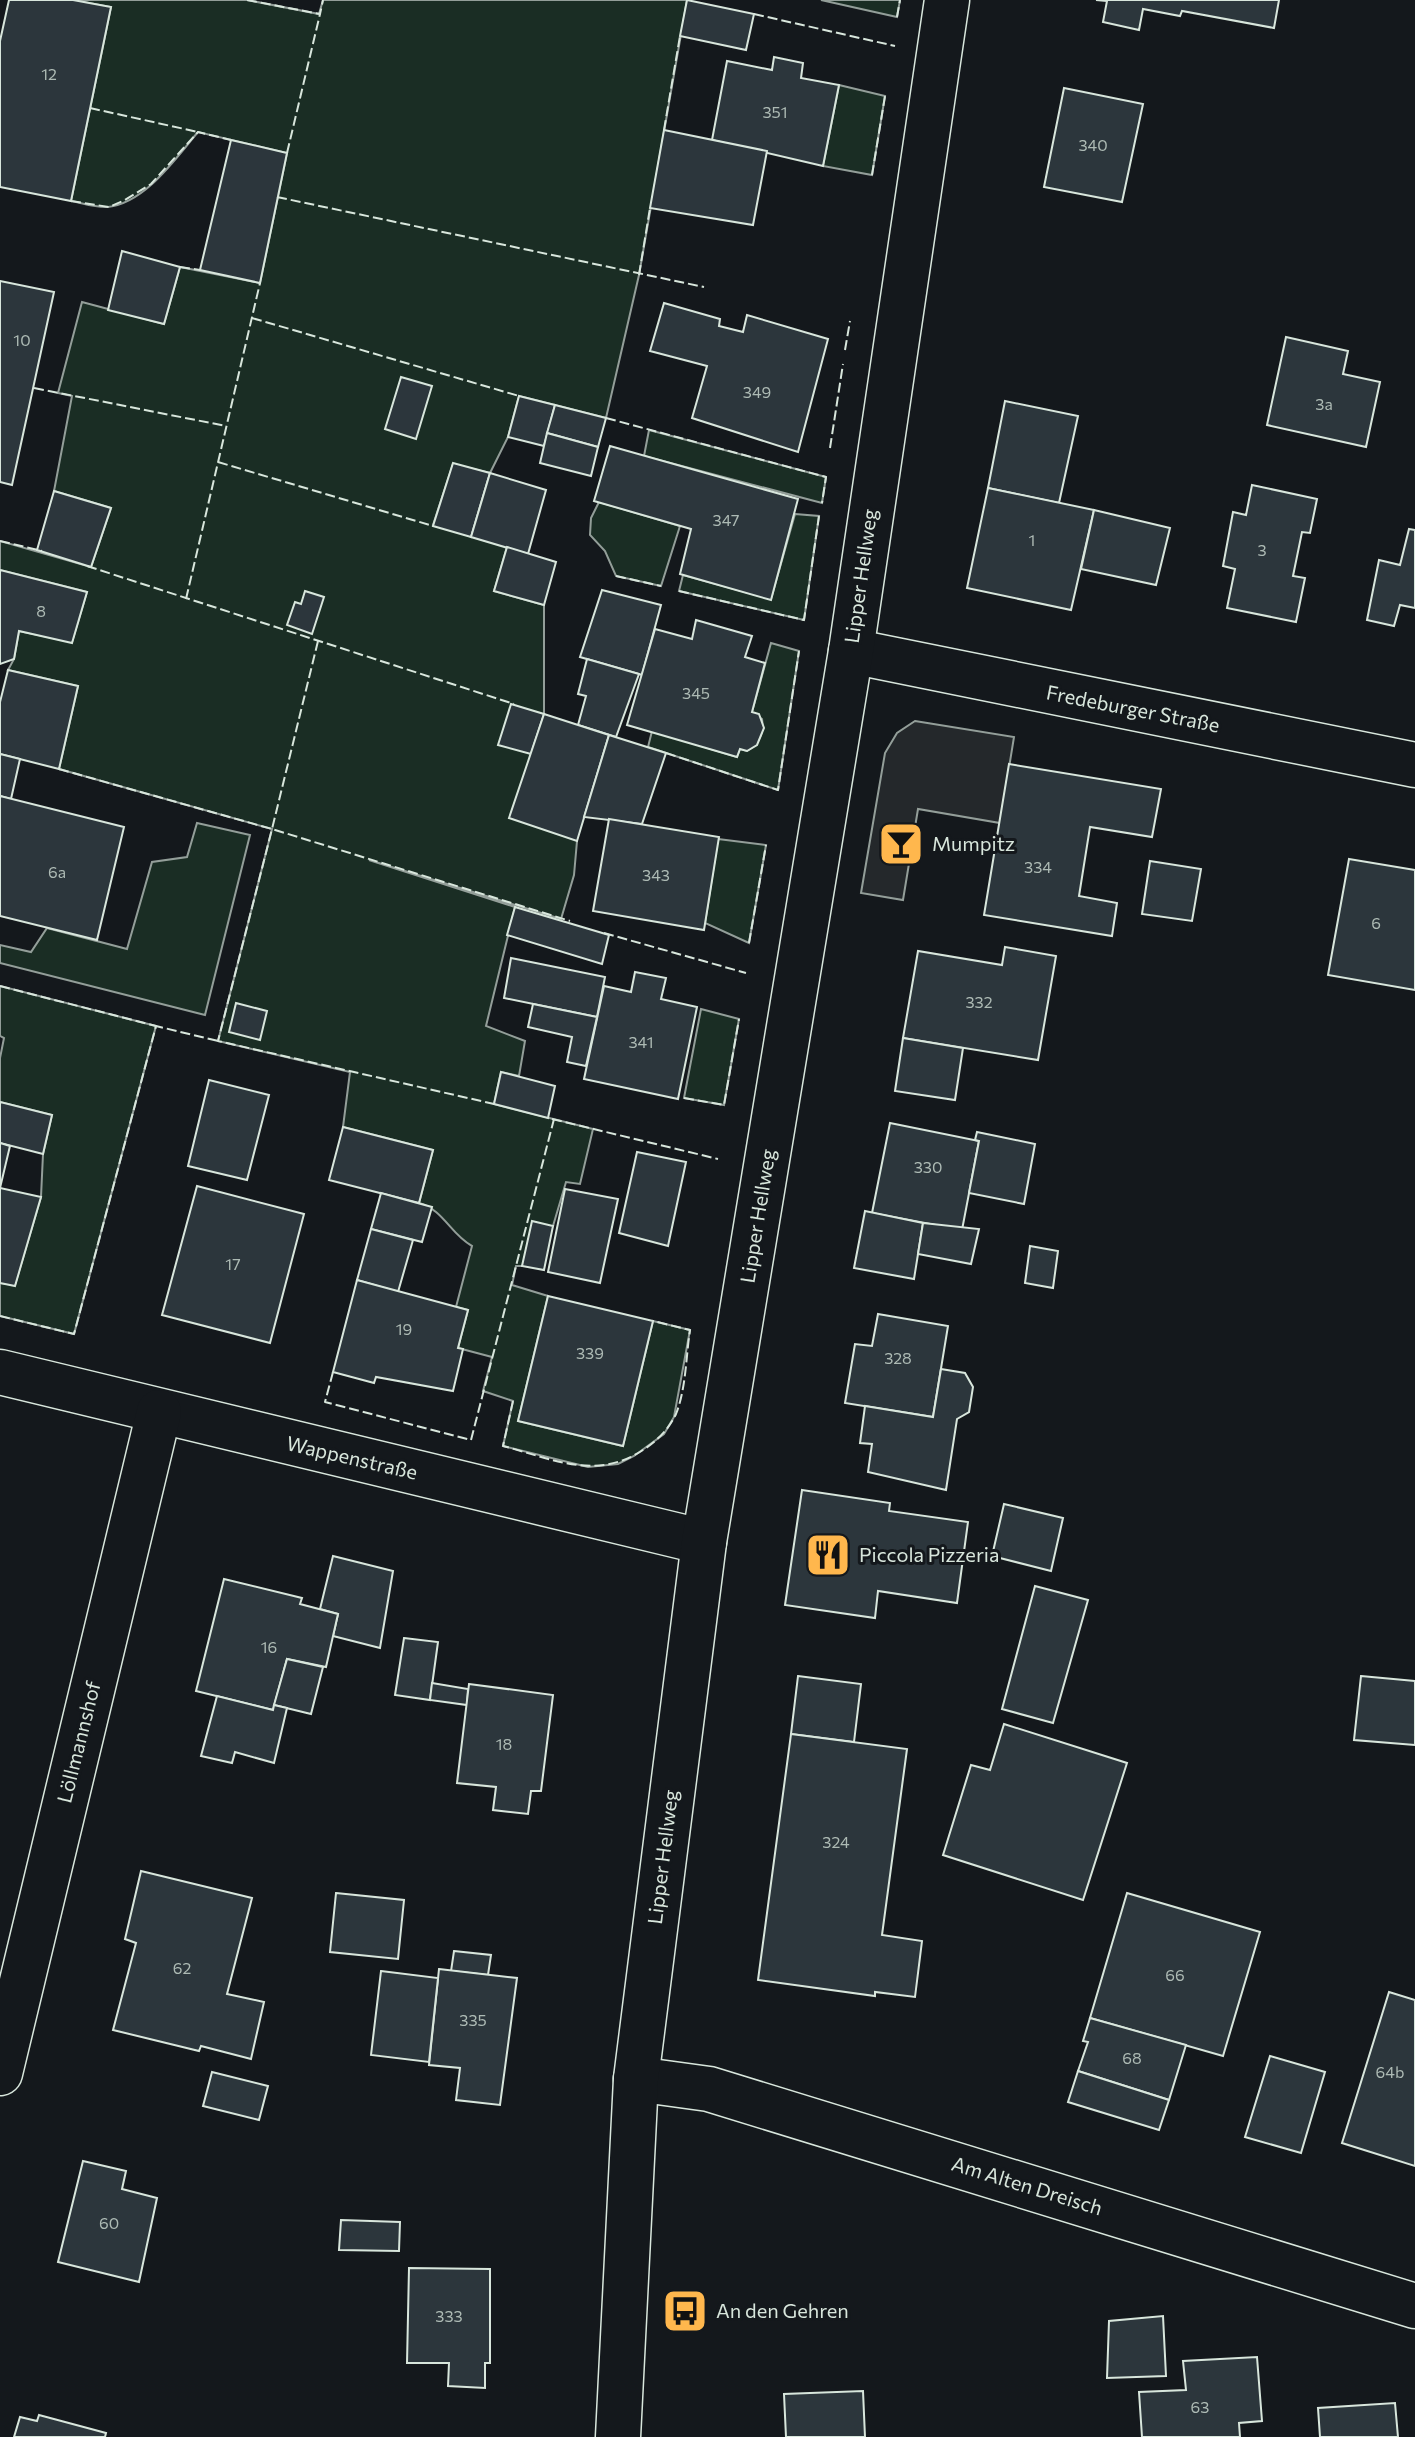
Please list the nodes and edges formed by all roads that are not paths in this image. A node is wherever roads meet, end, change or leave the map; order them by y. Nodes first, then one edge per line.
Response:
1 (947, 0) edge
2 (851, 651) junction
3 (1415, 765) edge
4 (0, 1372) edge
5 (159, 1412) junction
6 (704, 1542) junction
7 (0, 2073) edge
8 (636, 2079) junction
9 (1415, 2306) edge
10 (618, 2437) edge

1 - 2 street, Lipper Hellweg
2 - 3 street, Fredeburger Straße
2 - 6 street, Lipper Hellweg
4 - 5 street, Wappenstraße
5 - 6 street, Wappenstraße
5 - 7 street, Löllmannshof
6 - 8 street, Lipper Hellweg
8 - 9 street, Am Alten Dreisch
8 - 10 street, Lipper Hellweg

